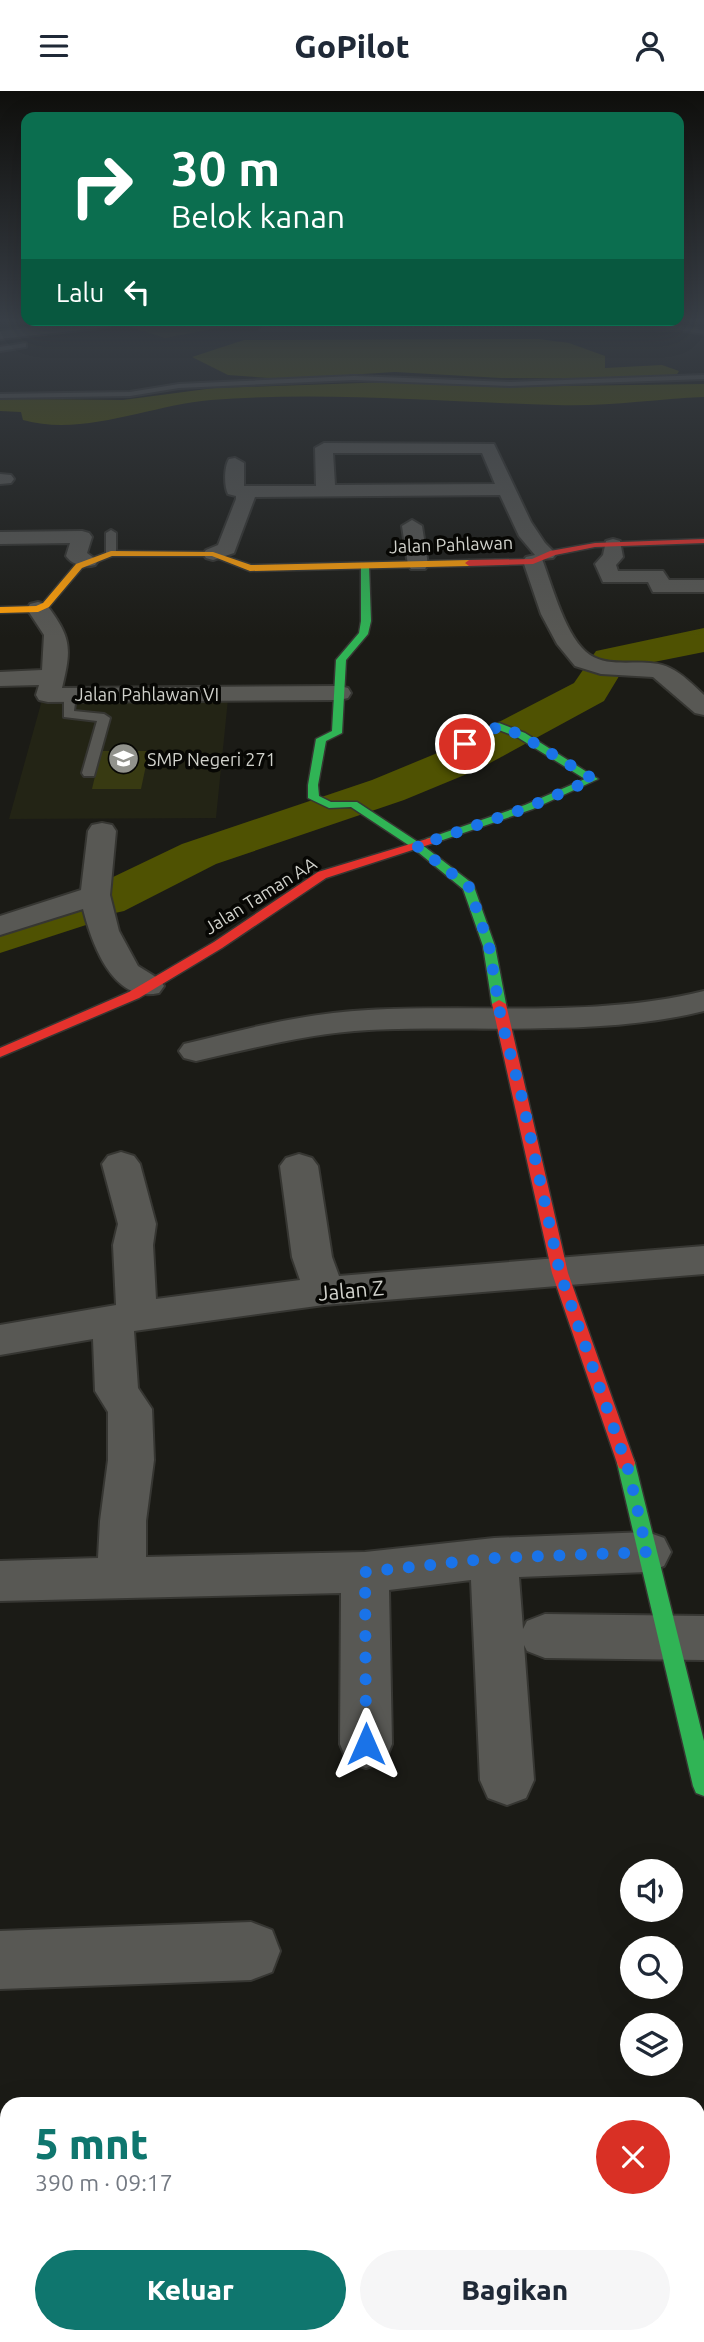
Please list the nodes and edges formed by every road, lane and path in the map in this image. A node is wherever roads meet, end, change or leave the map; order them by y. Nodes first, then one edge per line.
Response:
1 (235, 463) dead end
2 (508, 489) junction
3 (246, 492) junction
4 (326, 492) junction
5 (412, 526) dead end
6 (111, 533) dead end
7 (0, 538) edge
8 (704, 541) edge
9 (613, 545) junction
10 (111, 553) junction
11 (213, 554) junction
12 (539, 558) junction
13 (88, 561) junction
14 (418, 565) junction
15 (365, 566) junction
16 (704, 586) edge
17 (38, 609) junction
18 (0, 610) edge
19 (52, 677) junction
20 (0, 679) edge
21 (339, 693) junction
22 (70, 695) junction
23 (704, 708) edge
24 (448, 753) dead end
25 (89, 773) dead end
26 (102, 831) dead end
27 (417, 846) junction
28 (95, 895) junction
29 (0, 926) edge
30 (148, 986) junction
31 (704, 1001) edge
32 (501, 1019) junction
33 (196, 1052) dead end
34 (0, 1053) edge
35 (121, 1164) dead end
36 (299, 1166) dead end
37 (704, 1259) edge
38 (560, 1273) junction
39 (324, 1291) junction
40 (125, 1318) junction
41 (0, 1340) edge
42 (647, 1552) junction
43 (494, 1558) junction
44 (365, 1572) junction
45 (122, 1577) junction
46 (0, 1581) edge
47 (545, 1636) dead end
48 (686, 1637) edge
49 (366, 1744) dead end
50 (507, 1780) dead end
51 (704, 1786) edge
52 (251, 1951) dead end
53 (0, 1960) edge

1 - 3 street
2 - 4 street
2 - 4 street
2 - 12 street
3 - 4 street
3 - 11 street
5 - 14 street
6 - 10 lane
7 - 13 street
8 - 9 street, Jalan Pahlawan
9 - 12 street, Jalan Pahlawan
9 - 16 street
10 - 11 street, Jalan Pahlawan
10 - 13 street, Jalan Pahlawan
11 - 15 street, Jalan Pahlawan
12 - 14 street, Jalan Pahlawan
12 - 23 street
13 - 17 street, Jalan Pahlawan
14 - 15 street, Jalan Pahlawan
15 - 21 street, Jalan Pahlawan
17 - 18 street
17 - 19 street, Jalan Pahlawan VI
19 - 20 street
19 - 22 street, Jalan Pahlawan VI
21 - 22 street, Jalan Pahlawan VI
21 - 27 street, Jalan Pahlawan
22 - 25 lane
24 - 27 street, Jalan Taman AA
26 - 28 street
27 - 30 street, Jalan Taman AA
27 - 32 street, Jalan Pahlawan
28 - 29 street
28 - 30 street
30 - 34 street, Jalan Taman AA
31 - 32 street
32 - 33 street
32 - 38 street, Jalan Pahlawan
35 - 40 street
36 - 39 street
37 - 38 street, Jalan Z
38 - 39 street, Jalan Z
38 - 42 street, Jalan Pahlawan
39 - 40 street, Jalan Z
40 - 41 street, Jalan Z
40 - 45 street
42 - 43 street
42 - 48 street, Jalan Pahlawan
43 - 44 street
43 - 50 street
44 - 45 street
44 - 49 street
45 - 46 street
47 - 48 street
48 - 51 street, Jalan Pahlawan
52 - 53 street

